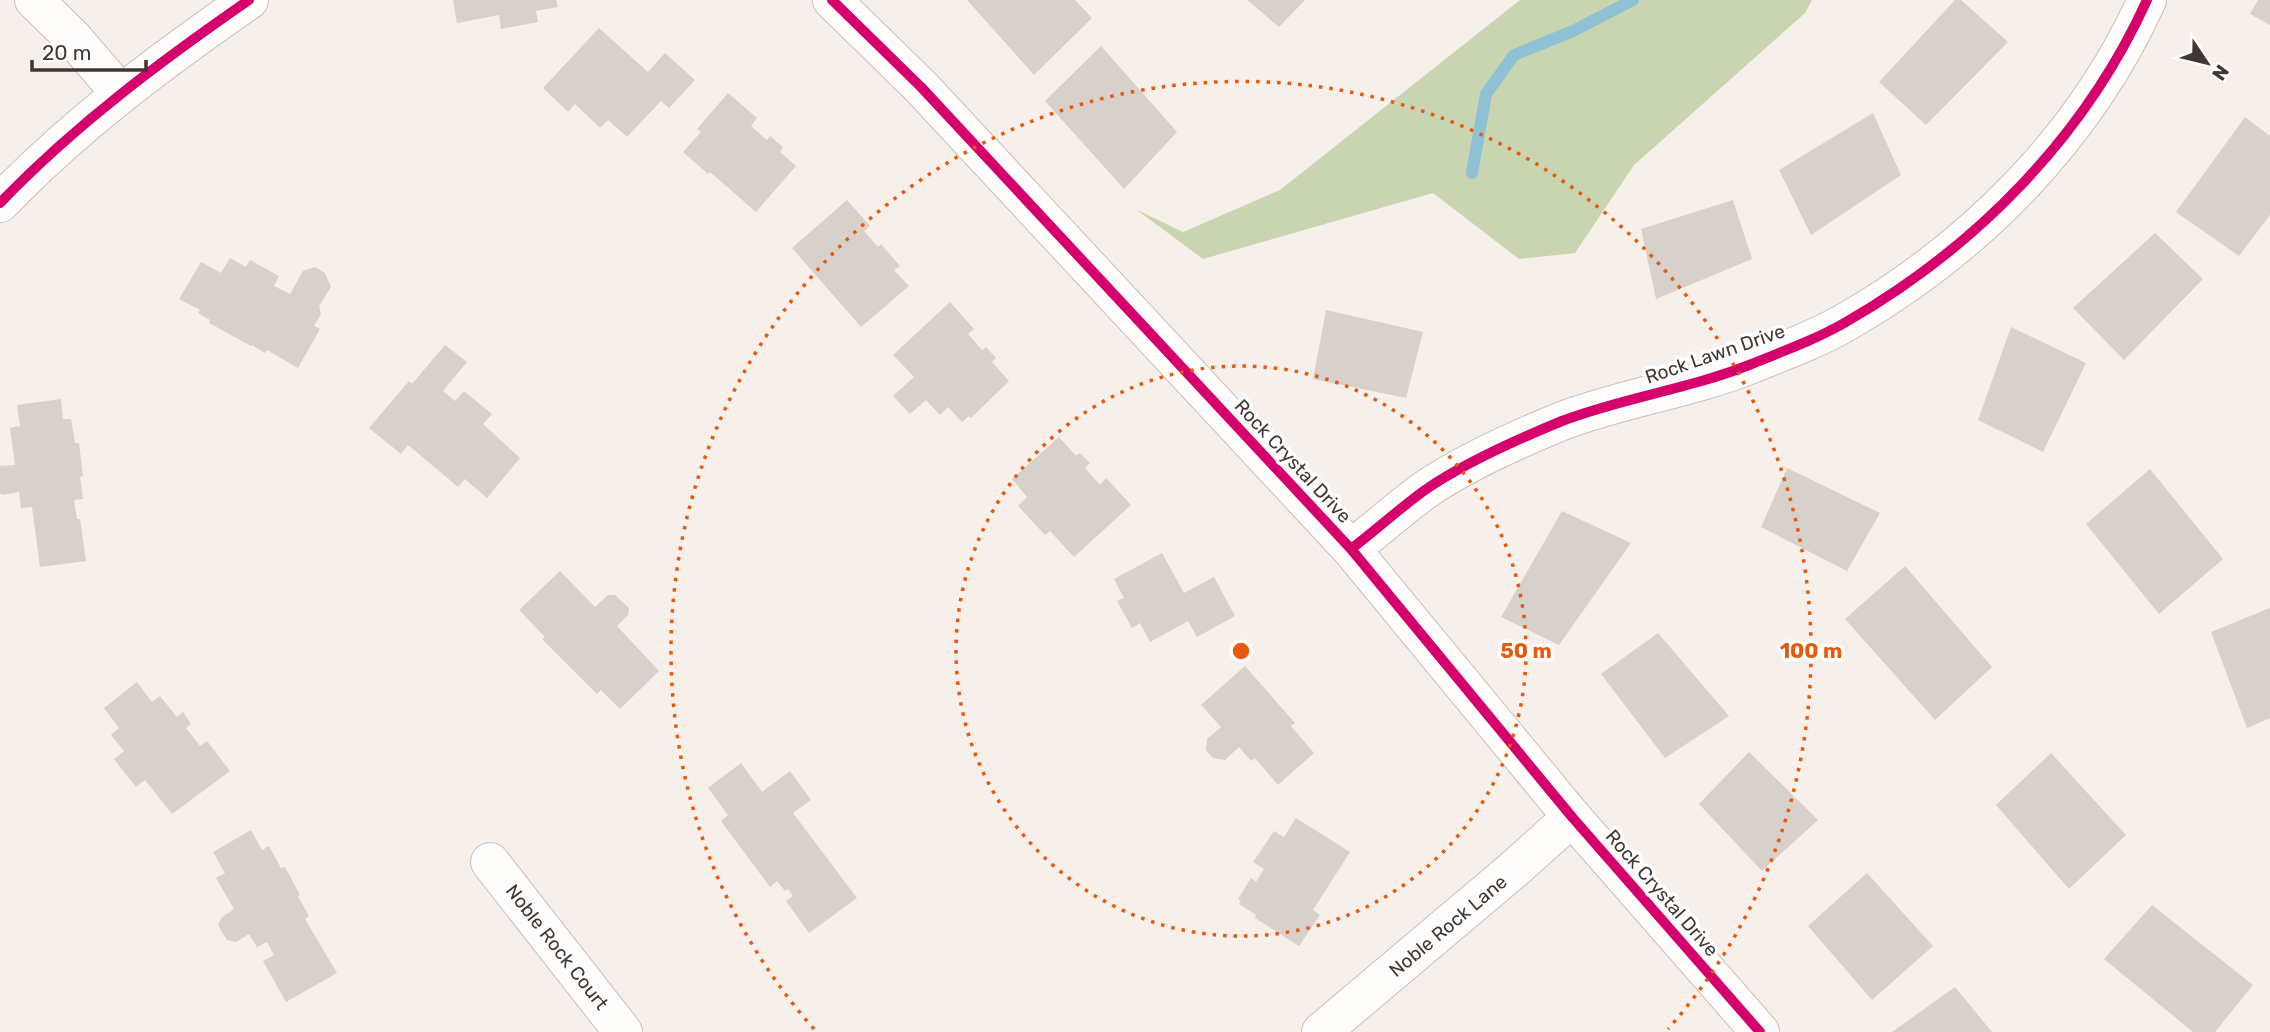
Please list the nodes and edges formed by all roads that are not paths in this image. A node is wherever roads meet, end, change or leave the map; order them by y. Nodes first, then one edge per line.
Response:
1 (34, 0) edge
2 (249, 0) edge
3 (832, 0) edge
4 (2147, 0) edge
5 (120, 93) junction
6 (0, 203) edge
7 (1351, 549) junction
8 (1572, 817) junction
9 (490, 862) dead end
10 (623, 1032) edge
11 (1321, 1032) edge
12 (1760, 1032) edge

1 - 5 street
2 - 5 street
3 - 7 street, Rock Crystal Drive
4 - 7 street, Rock Lawn Drive
5 - 6 street
7 - 8 street, Rock Crystal Drive
8 - 11 street, Noble Rock Lane
8 - 12 street, Rock Crystal Drive
9 - 10 street, Noble Rock Court

